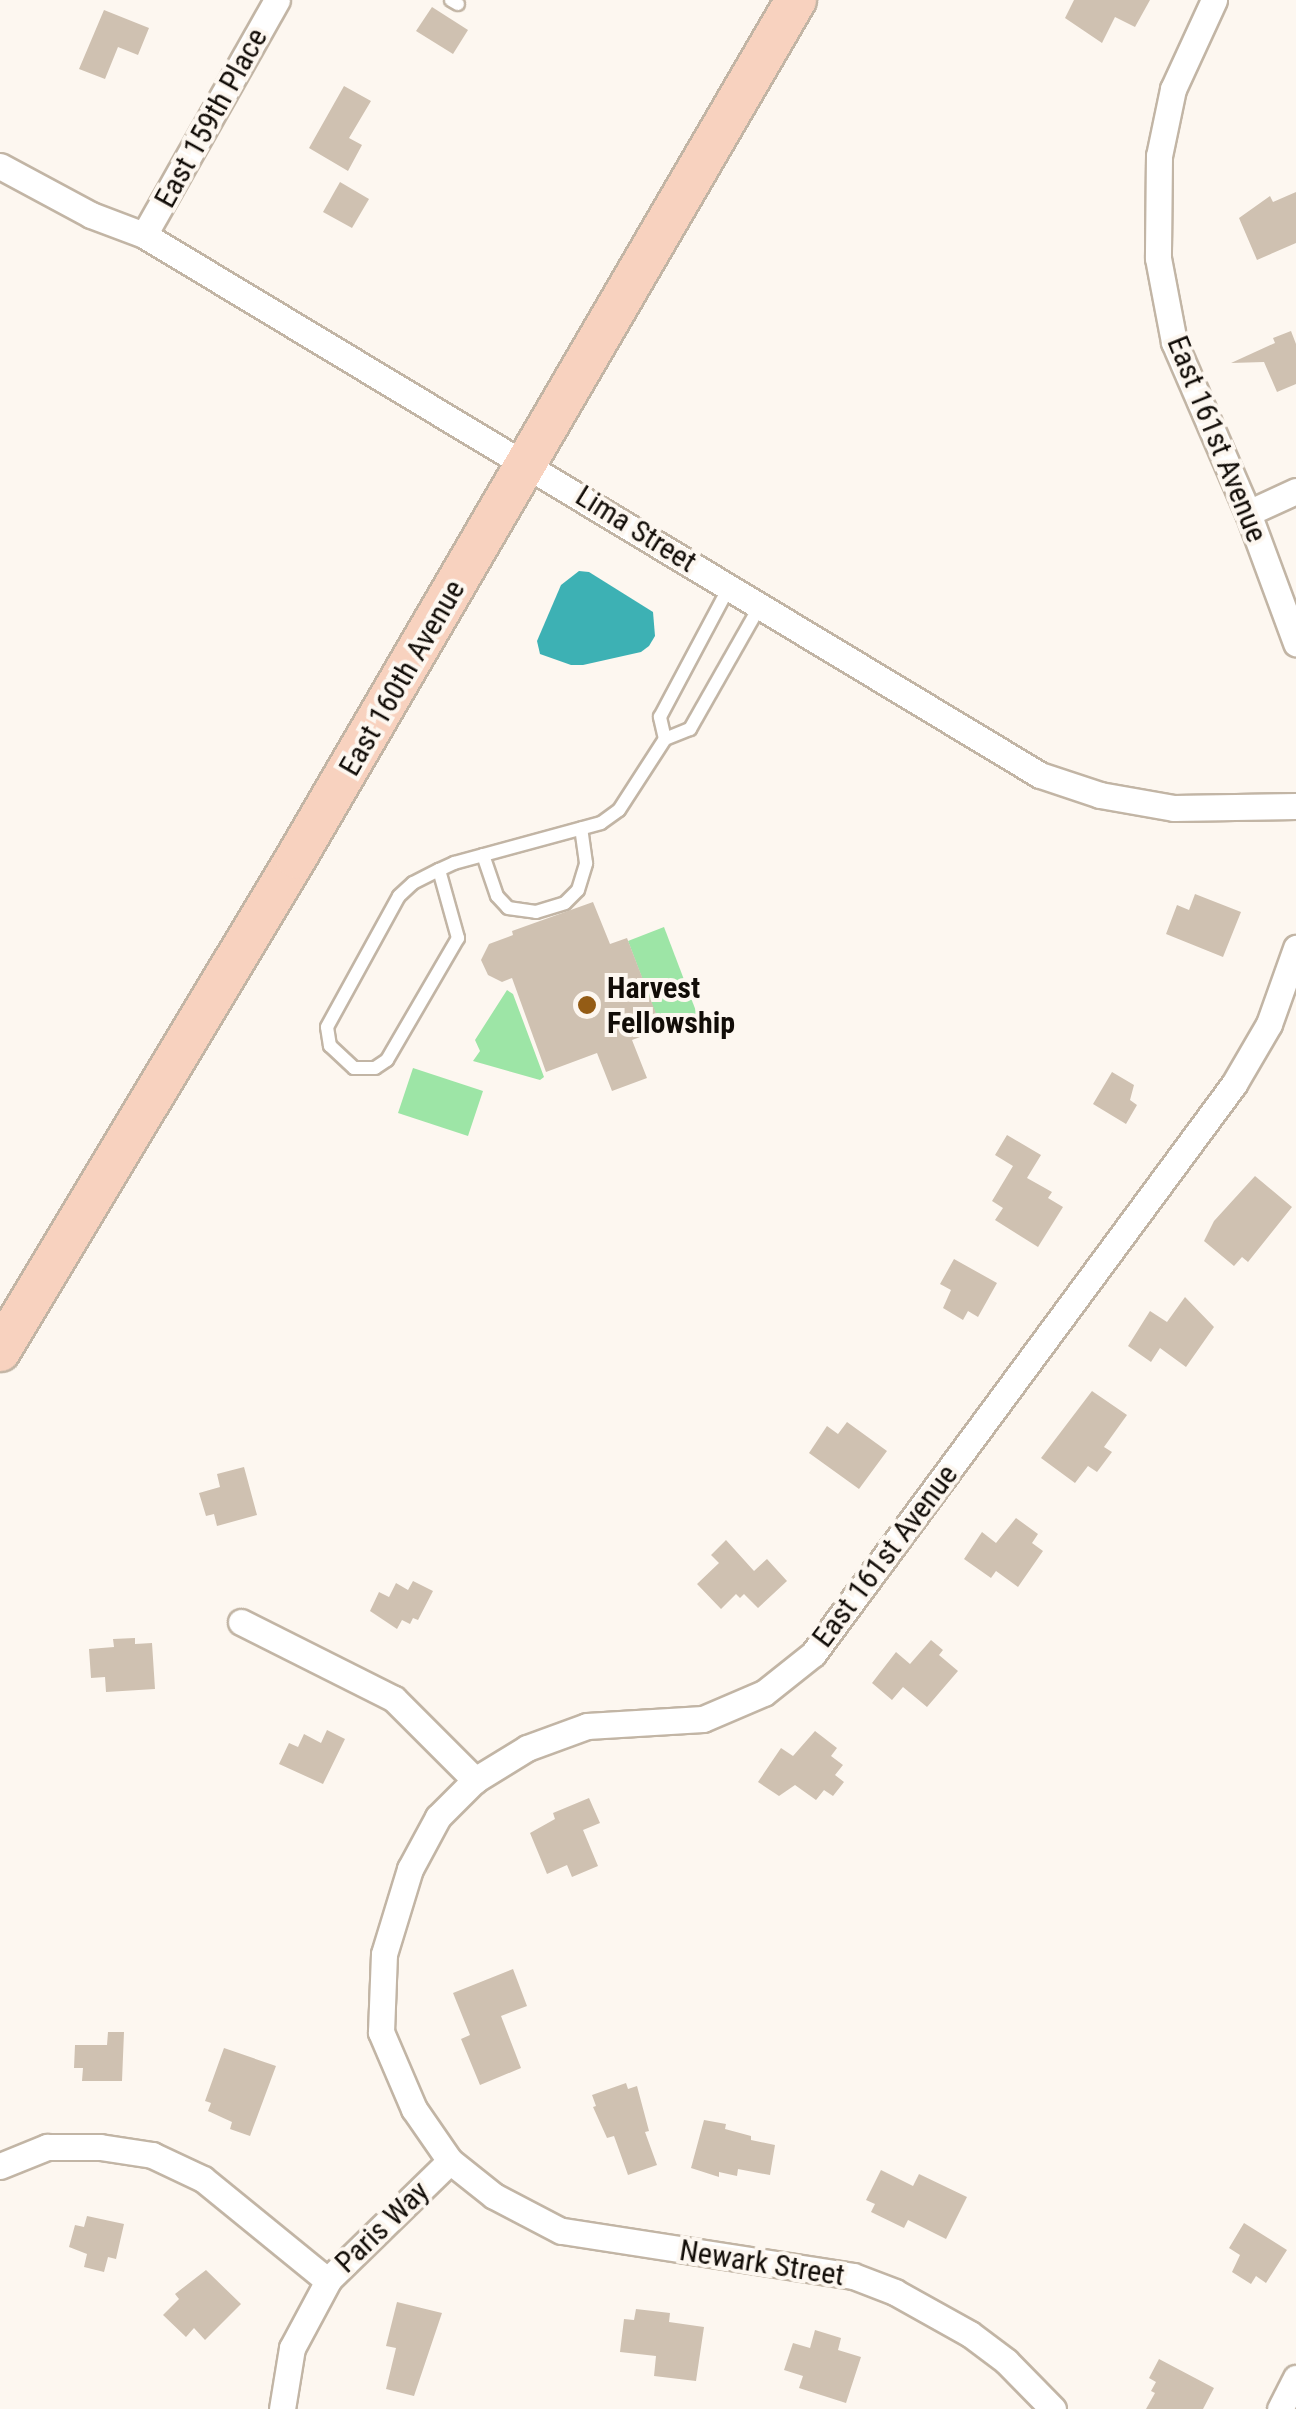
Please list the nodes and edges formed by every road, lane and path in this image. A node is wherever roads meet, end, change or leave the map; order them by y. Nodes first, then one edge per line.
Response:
1 (277, 0) edge
2 (796, 0) edge
3 (1214, 0) edge
4 (0, 166) edge
5 (144, 235) junction
6 (528, 463) junction
7 (1296, 490) edge
8 (1248, 513) junction
9 (730, 587) junction
10 (760, 606) junction
11 (1296, 644) edge
12 (665, 739) junction
13 (1296, 806) edge
14 (581, 828) junction
15 (483, 856) junction
16 (439, 870) junction
17 (1296, 948) edge
18 (0, 1351) edge
19 (241, 1622) dead end
20 (475, 1780) junction
21 (450, 2162) junction
22 (0, 2166) edge
23 (328, 2281) junction
24 (1296, 2378) edge
25 (282, 2409) edge
26 (1052, 2409) edge
27 (1280, 2409) edge

1 - 5 street, East 159th Place
2 - 6 main road, East 160th Avenue
3 - 8 street, East 161st Avenue
4 - 5 street, Lima Street
5 - 6 street, Lima Street
6 - 9 street, Lima Street
6 - 18 main road, East 160th Avenue
7 - 8 street
8 - 11 street, East 161st Avenue
9 - 10 street, Lima Street
9 - 12 lane
10 - 12 lane
10 - 13 street, Lima Street
12 - 14 lane
14 - 15 lane
14 - 15 lane
15 - 16 lane
16 - 16 lane
17 - 20 street, East 161st Avenue
19 - 20 street
20 - 21 street, East 161st Avenue
21 - 23 street, Paris Way
21 - 26 street, Newark Street
22 - 23 street
23 - 25 street, Paris Way
24 - 27 street

